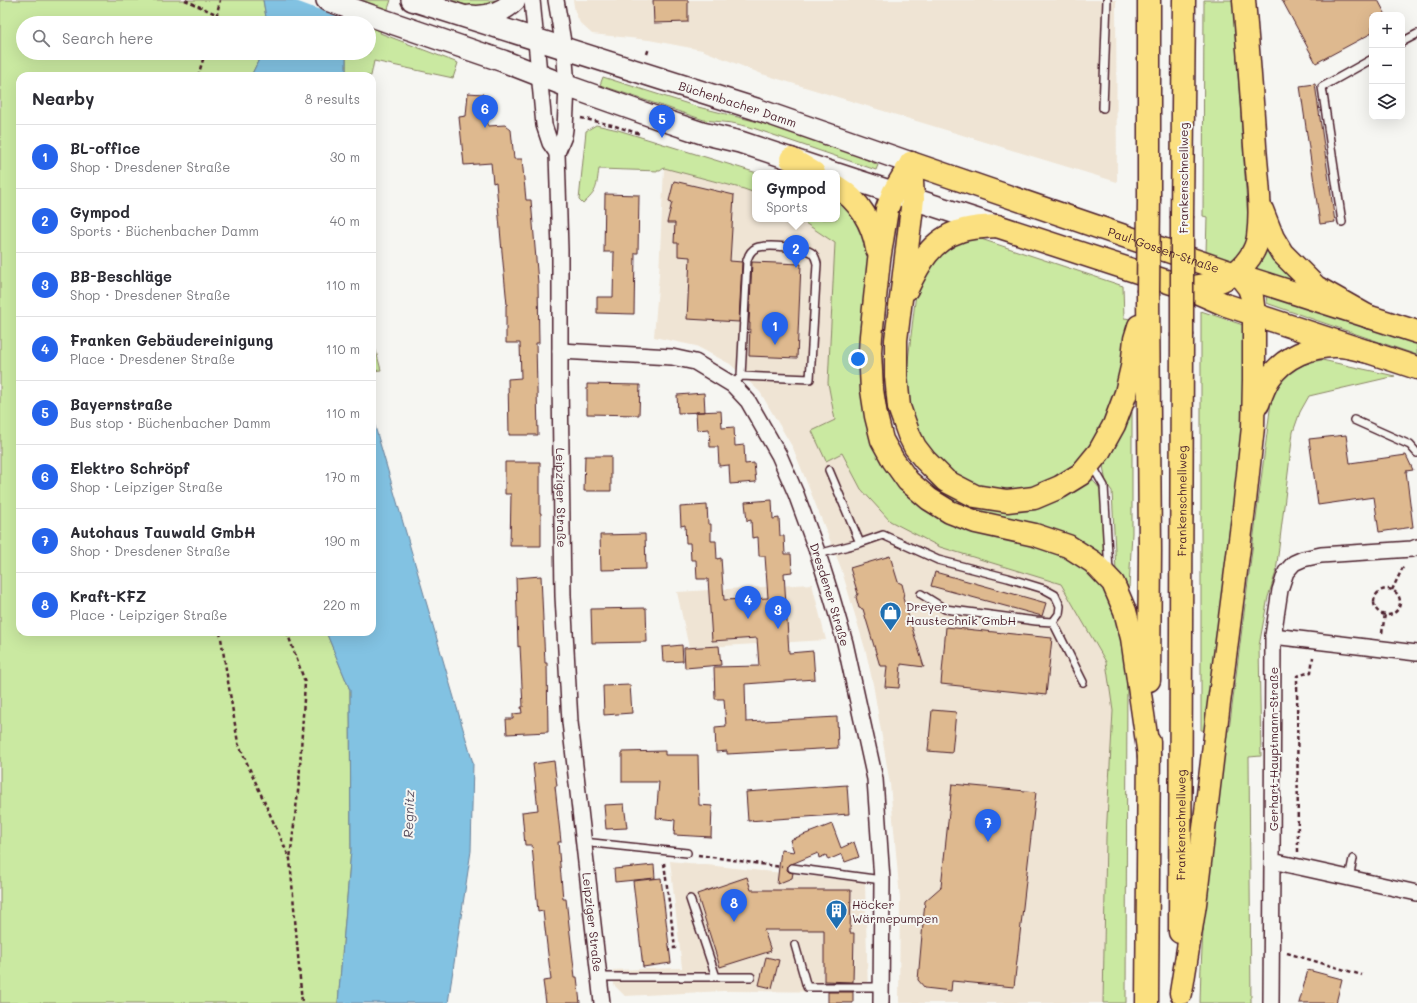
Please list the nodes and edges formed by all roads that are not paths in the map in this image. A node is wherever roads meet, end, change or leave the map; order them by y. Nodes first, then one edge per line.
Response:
1 (327, 0) edge
2 (412, 0) edge
3 (515, 0) edge
4 (532, 0) edge
5 (556, 0) edge
6 (1108, 0) edge
7 (1149, 0) edge
8 (1184, 0) edge
9 (1244, 0) edge
10 (455, 14) junction
11 (373, 16) edge
12 (376, 17) edge
13 (1417, 34) edge
14 (536, 40) junction
15 (1405, 40) edge
16 (564, 48) junction
17 (1369, 61) edge
18 (540, 76) junction
19 (567, 86) junction
20 (1103, 108) dead end
21 (557, 153) junction
22 (791, 159) junction
23 (911, 163) junction
24 (809, 170) edge
25 (824, 170) edge
26 (840, 175) edge
27 (840, 189) edge
28 (1259, 195) junction
29 (903, 196) junction
30 (1342, 222) dead end
31 (997, 226) junction
32 (879, 260) junction
33 (1237, 274) junction
34 (1187, 288) junction
35 (1148, 292) junction
36 (900, 300) junction
37 (1254, 314) junction
38 (1370, 317) junction
39 (1417, 332) edge
40 (560, 351) junction
41 (1374, 353) junction
42 (1417, 368) edge
43 (737, 380) junction
44 (1354, 420) dead end
45 (1252, 427) junction
46 (1417, 453) edge
47 (1091, 463) junction
48 (829, 470) dead end
49 (860, 543) junction
50 (1414, 548) edge
51 (818, 554) junction
52 (1109, 578) junction
53 (921, 594) dead end
54 (1053, 622) junction
55 (1273, 636) junction
56 (1417, 653) edge
57 (1083, 682) dead end
58 (1149, 756) junction
59 (583, 842) junction
60 (687, 853) road end
61 (1353, 858) dead end
62 (1272, 861) junction
63 (792, 868) road end
64 (1349, 878) junction
65 (882, 880) junction
66 (1417, 893) edge
67 (690, 899) dead end
68 (795, 945) dead end
69 (599, 976) junction
70 (716, 977) junction
71 (751, 977) dead end
72 (882, 987) junction
73 (1181, 998) edge
74 (602, 1003) edge
75 (881, 1003) edge
76 (1147, 1003) edge
77 (1272, 1003) edge

1 - 11 main road
2 - 10 main road, Büchenbacher Damm
3 - 10 main road
4 - 14 street
5 - 16 street
6 - 20 lane
7 - 35 main road, bridge
8 - 73 main road, Frankenschnellweg, bridge
9 - 28 main road
10 - 14 main road, Büchenbacher Damm
12 - 18 main road
13 - 15 lane
14 - 16 main road, Büchenbacher Damm
14 - 18 street
16 - 19 street
16 - 23 main road, Büchenbacher Damm
17 - 30 lane
18 - 19 main road
18 - 21 street, Leipziger Straße
19 - 21 street, Leipziger Straße
19 - 22 main road
21 - 40 street, Leipziger Straße
22 - 24 main road
22 - 25 main road
23 - 29 main road
23 - 33 main road, Paul-Gossen-Straße
26 - 29 main road
27 - 32 main road
28 - 33 main road
28 - 38 main road
29 - 31 main road
29 - 32 main road
29 - 36 main road
31 - 34 main road
31 - 36 main road
32 - 52 main road
33 - 34 main road
33 - 37 main road
33 - 38 main road, Paul-Gossen-Straße
34 - 37 main road
35 - 47 main road
35 - 58 main road
36 - 47 main road
37 - 41 main road
37 - 45 main road
38 - 39 main road, Paul-Gossen-Straße
40 - 43 street, Dresdener Straße
40 - 59 street, Leipziger Straße
41 - 42 main road
41 - 45 main road
43 - 43 lane
43 - 51 street, Dresdener Straße
44 - 46 lane
45 - 73 main road
47 - 52 lane
48 - 49 lane
49 - 51 lane
49 - 54 lane
50 - 55 street, Gerhart-Hauptmann-Straße
51 - 65 street, Dresdener Straße
52 - 58 main road
53 - 54 lane
54 - 57 lane
55 - 56 street
55 - 62 street, Gerhart-Hauptmann-Straße
58 - 76 main road
59 - 60 lane
59 - 69 street, Leipziger Straße
61 - 64 lane
62 - 64 street
62 - 77 street, Gerhart-Hauptmann-Straße
63 - 65 lane
64 - 66 street
65 - 72 street, Dresdener Straße
67 - 70 lane
68 - 72 lane
69 - 70 lane
69 - 74 street, Leipziger Straße
70 - 71 lane
72 - 75 street, Dresdener Straße

